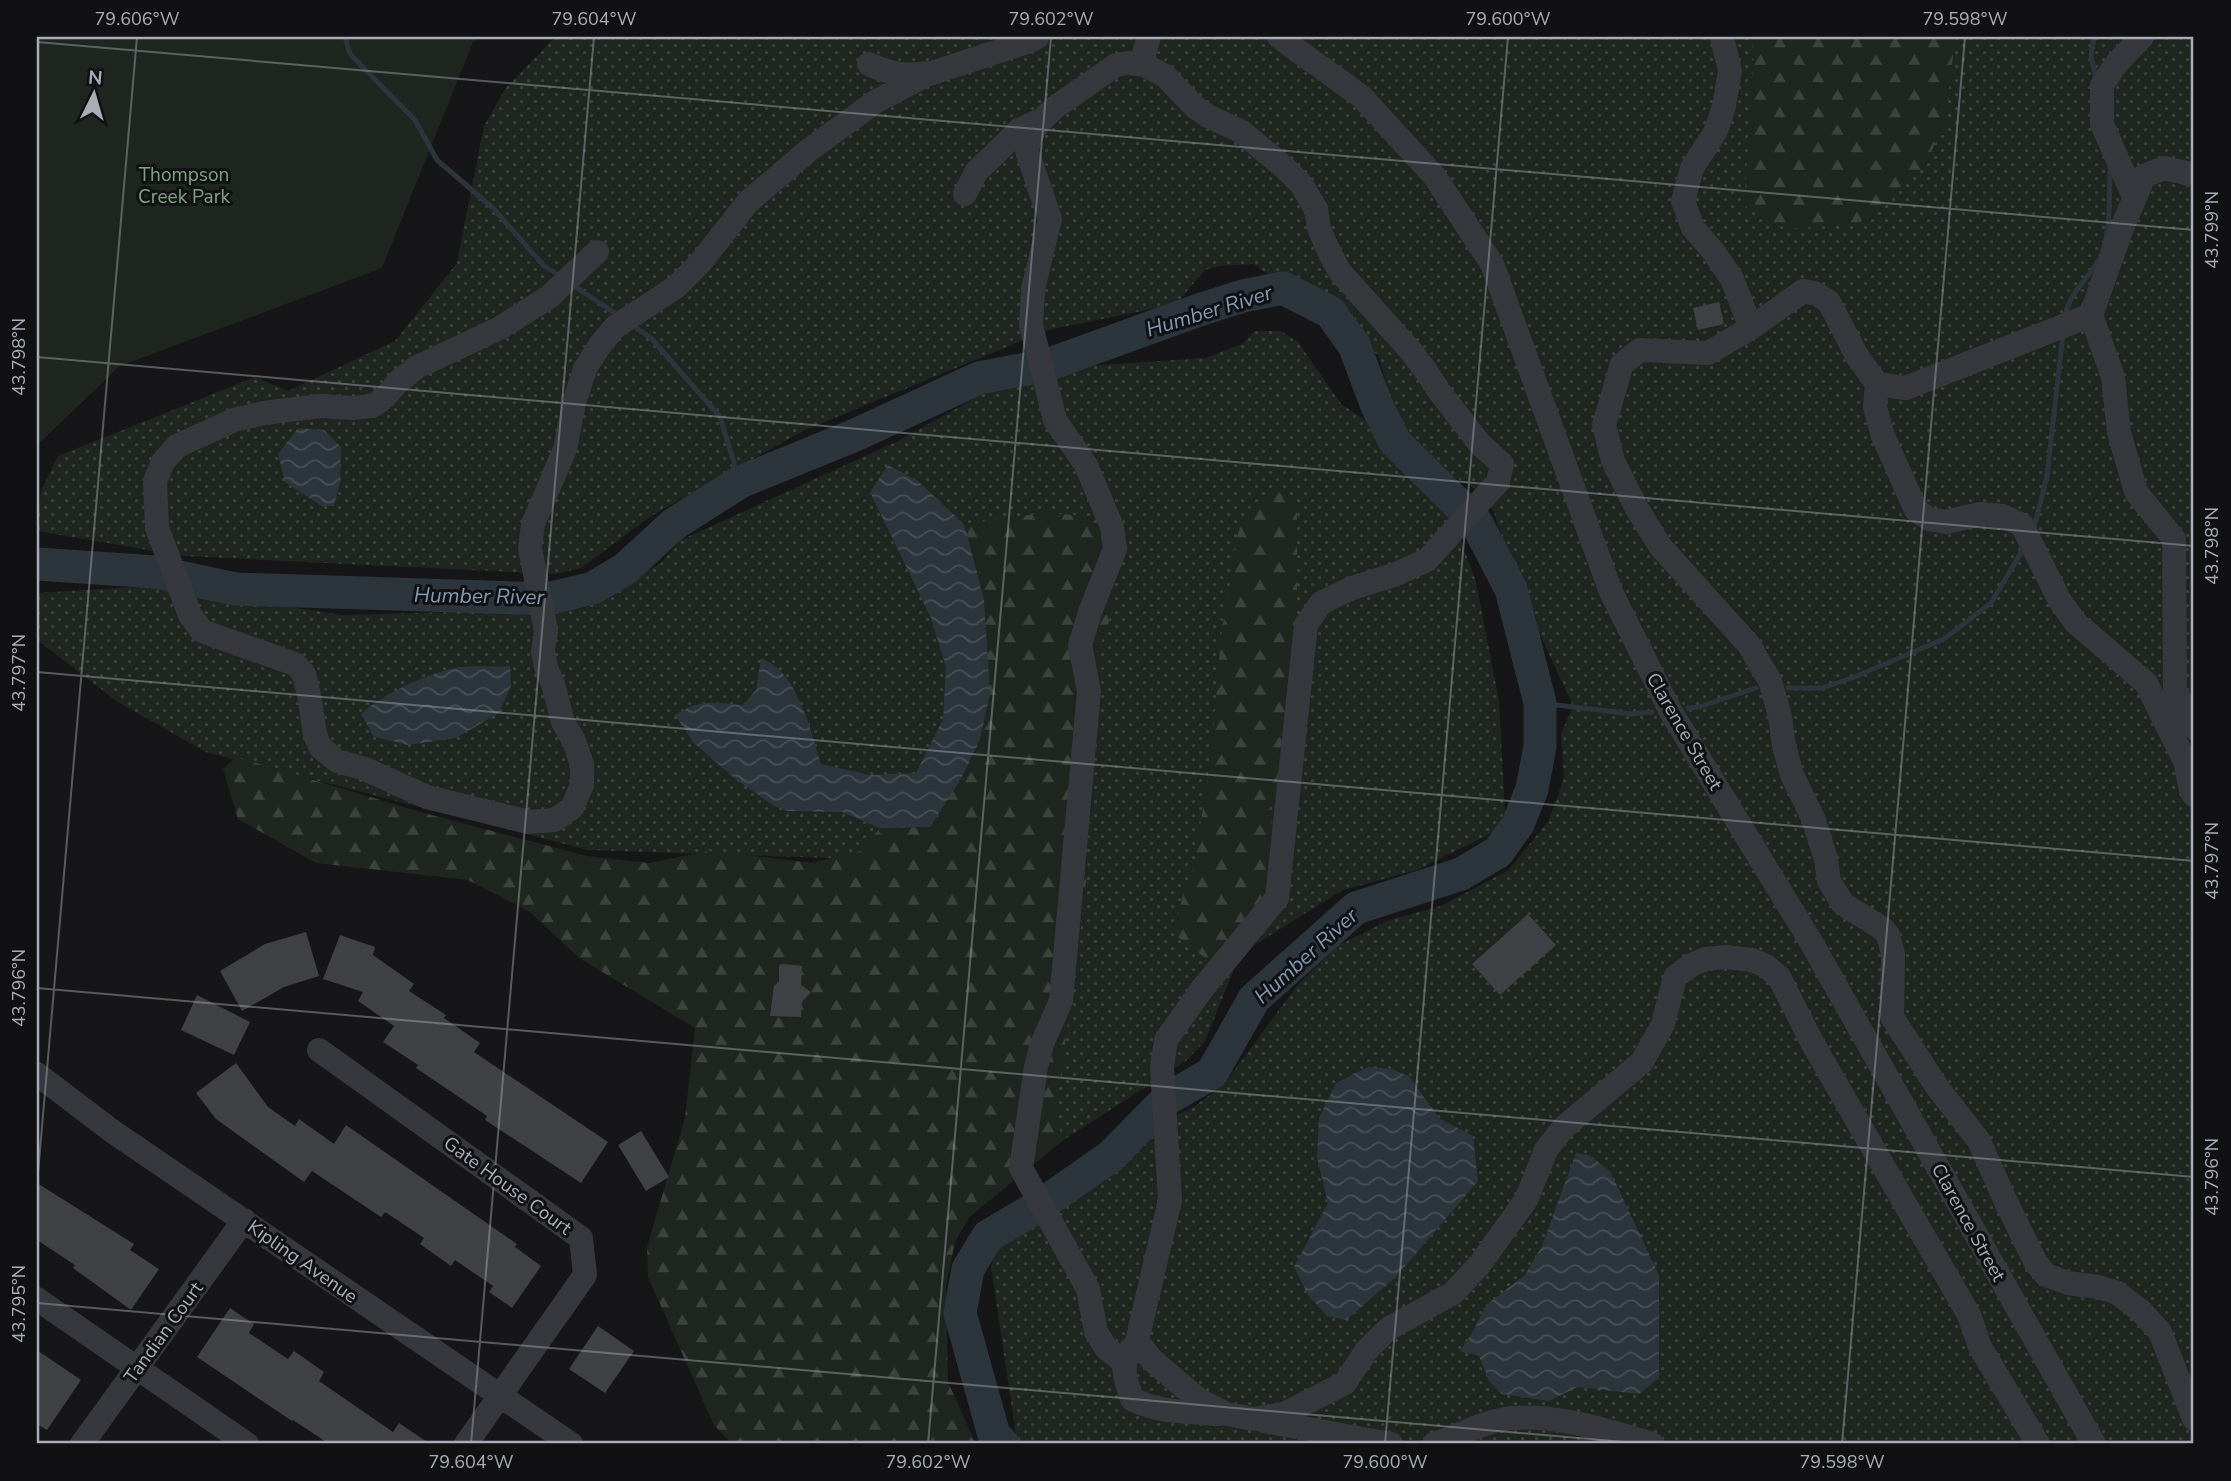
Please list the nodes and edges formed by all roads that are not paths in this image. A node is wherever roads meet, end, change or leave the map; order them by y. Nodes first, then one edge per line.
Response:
1 (1037, 37) edge
2 (1149, 37) edge
3 (1279, 37) edge
4 (1722, 37) edge
5 (2142, 37) edge
6 (869, 64) dead end
7 (1145, 65) junction
8 (939, 71) junction
9 (1043, 119) junction
10 (2194, 175) edge
11 (965, 194) dead end
12 (2134, 197) junction
13 (597, 252) dead end
14 (2084, 318) junction
15 (1751, 328) junction
16 (1877, 384) junction
17 (2194, 728) edge
18 (2194, 795) edge
19 (319, 1049) dead end
20 (37, 1074) edge
21 (244, 1220) junction
22 (37, 1299) edge
23 (1138, 1341) junction
24 (1125, 1363) junction
25 (136, 1367) junction
26 (500, 1396) junction
27 (1242, 1417) junction
28 (2194, 1419) edge
29 (82, 1444) edge
30 (247, 1444) edge
31 (466, 1444) edge
32 (571, 1444) edge
33 (1391, 1444) edge
34 (1434, 1444) edge
35 (1653, 1444) edge
36 (2038, 1444) edge
37 (2094, 1444) edge

1 - 8 street
2 - 7 street
3 - 37 street, Clarence Street
4 - 15 street
5 - 12 street
6 - 8 street
7 - 9 street
7 - 23 street
8 - 13 street
9 - 11 street
9 - 24 street
10 - 12 street
12 - 14 street
14 - 16 street
14 - 17 street
15 - 16 street
15 - 28 street
16 - 18 street
19 - 26 street, Gate House Court
20 - 21 street, Kipling Avenue
21 - 25 street, Tandian Court
21 - 26 street, Kipling Avenue
22 - 25 street
23 - 24 street
23 - 27 street
24 - 27 street
25 - 29 street, Tandian Court
25 - 30 street
26 - 31 street, Gate House Court
26 - 32 street, Kipling Avenue
27 - 33 street
27 - 36 street
34 - 35 street

